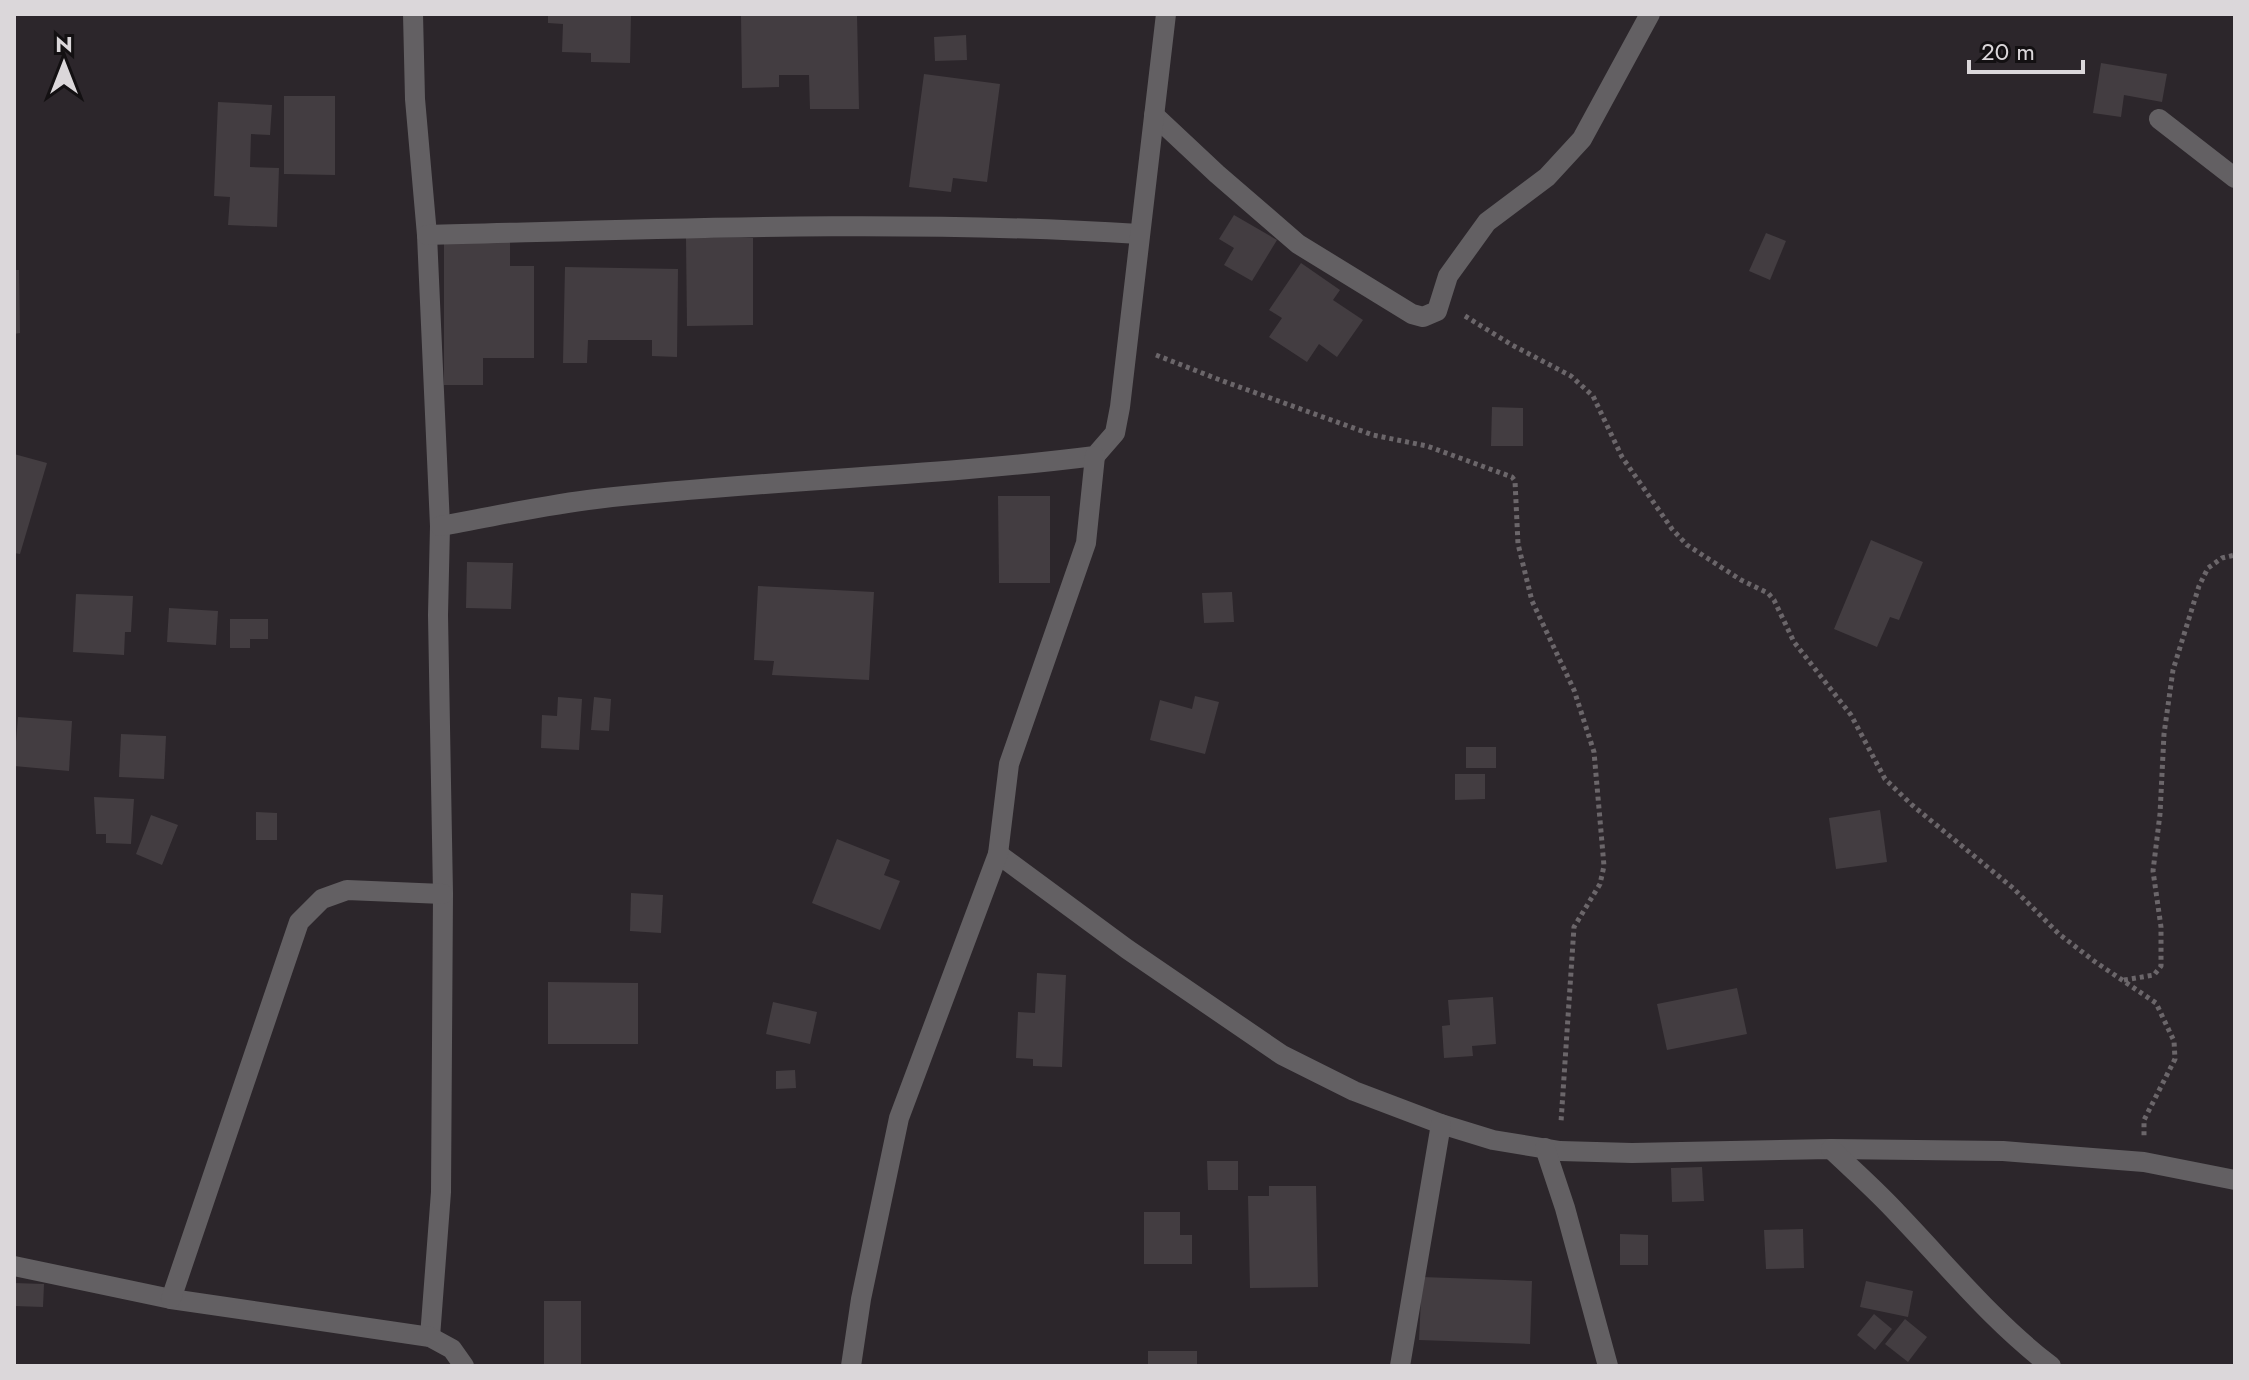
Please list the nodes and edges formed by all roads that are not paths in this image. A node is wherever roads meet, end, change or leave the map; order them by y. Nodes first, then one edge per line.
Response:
1 (413, 14) edge
2 (1166, 14) edge
3 (1650, 14) edge
4 (1154, 115) junction
5 (2159, 119) dead end
6 (2235, 178) edge
7 (1139, 234) junction
8 (427, 235) junction
9 (1095, 456) junction
10 (440, 526) junction
11 (998, 854) junction
12 (443, 894) junction
13 (1441, 1124) junction
14 (1831, 1149) junction
15 (1553, 1150) junction
16 (2235, 1180) edge
17 (14, 1266) edge
18 (171, 1299) junction
19 (430, 1337) junction
20 (464, 1366) edge
21 (851, 1366) edge
22 (1400, 1366) edge
23 (1608, 1366) edge
24 (2051, 1366) edge

1 - 8 street
2 - 4 street
3 - 4 street
4 - 7 street
5 - 6 street
7 - 8 street
7 - 9 street
8 - 10 street
9 - 10 street
9 - 11 street
10 - 12 street
11 - 13 street
11 - 21 street
12 - 18 street
12 - 19 street
13 - 15 street
13 - 22 street
14 - 15 street
14 - 16 street
14 - 24 street
15 - 23 street
17 - 18 street
18 - 19 street
19 - 20 street

